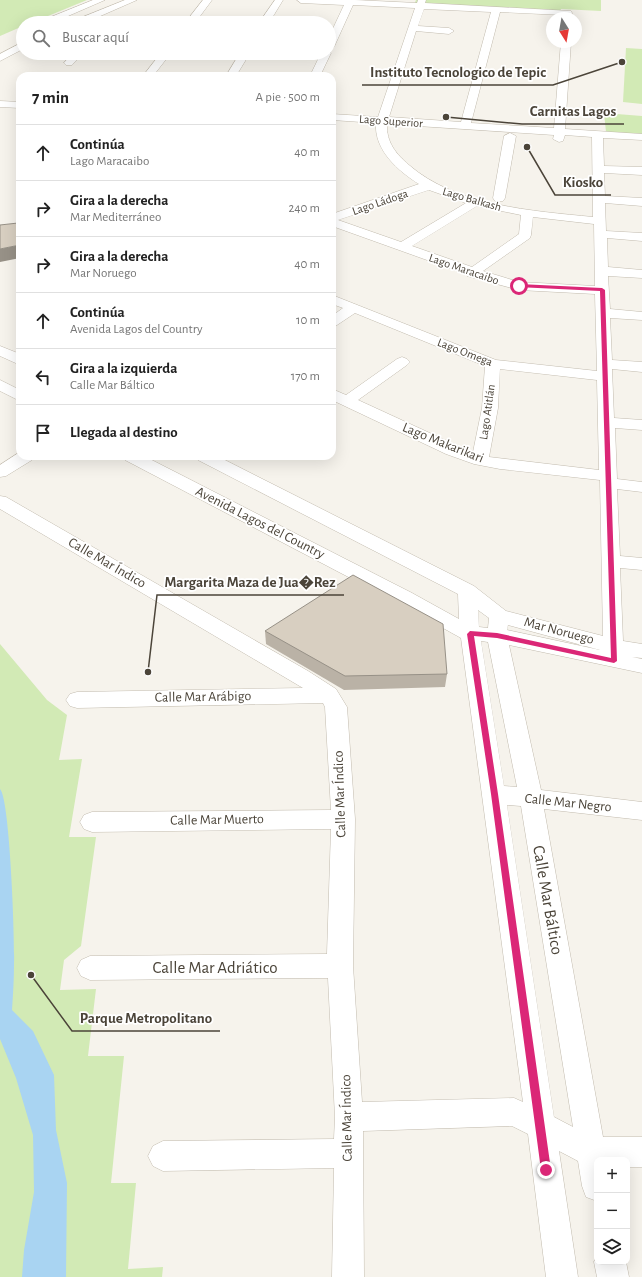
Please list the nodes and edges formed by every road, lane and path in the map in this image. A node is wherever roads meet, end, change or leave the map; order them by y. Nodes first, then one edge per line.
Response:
1 (101, 0) edge
2 (133, 0) edge
3 (208, 0) edge
4 (279, 0) edge
5 (301, 0) edge
6 (351, 1) edge
7 (421, 3) edge
8 (496, 10) junction
9 (546, 14) edge
10 (65, 15) joint
11 (70, 16) edge
12 (93, 16) edge
13 (195, 16) edge
14 (269, 16) edge
15 (452, 20) dead end
16 (413, 28) junction
17 (336, 32) edge
18 (566, 48) edge
19 (16, 49) edge
20 (0, 58) edge
21 (72, 60) edge
22 (161, 60) edge
23 (241, 60) edge
24 (323, 60) edge
25 (69, 63) dead end
26 (151, 72) edge
27 (233, 72) edge
28 (317, 72) edge
29 (0, 97) edge
30 (16, 98) edge
31 (0, 104) edge
32 (16, 105) edge
33 (336, 118) edge
34 (336, 124) edge
35 (382, 124) junction
36 (465, 126) junction
37 (560, 135) junction
38 (510, 136) junction
39 (598, 137) junction
40 (642, 137) edge
41 (642, 143) edge
42 (599, 169) junction
43 (642, 172) edge
44 (429, 186) junction
45 (499, 198) dead end
46 (600, 200) junction
47 (475, 202) junction
48 (642, 202) edge
49 (527, 213) junction
50 (336, 217) edge
51 (336, 223) edge
52 (601, 228) junction
53 (642, 237) edge
54 (402, 247) junction
55 (602, 271) junction
56 (472, 273) junction
57 (642, 274) edge
58 (602, 290) junction
59 (336, 301) edge
60 (354, 308) junction
61 (603, 313) junction
62 (642, 316) edge
63 (336, 319) edge
64 (0, 350) edge
65 (16, 358) edge
66 (402, 362) dead end
67 (493, 364) junction
68 (642, 367) edge
69 (605, 370) junction
70 (0, 385) edge
71 (16, 394) edge
72 (336, 396) edge
73 (347, 401) junction
74 (606, 422) junction
75 (642, 425) edge
76 (20, 460) edge
77 (139, 460) edge
78 (212, 460) edge
79 (480, 460) junction
80 (0, 472) edge
81 (608, 479) junction
82 (642, 487) edge
83 (0, 501) edge
84 (611, 561) junction
85 (642, 564) edge
86 (467, 591) junction
87 (498, 625) junction
88 (470, 634) junction
89 (642, 651) edge
90 (614, 654) junction
91 (642, 666) edge
92 (329, 695) junction
93 (77, 700) dead end
94 (494, 794) junction
95 (531, 799) junction
96 (642, 811) edge
97 (343, 819) junction
98 (92, 822) dead end
99 (340, 966) junction
100 (90, 968) dead end
101 (349, 1117) junction
102 (540, 1126) junction
103 (348, 1152) junction
104 (591, 1152) junction
105 (642, 1152) edge
106 (163, 1156) dead end
107 (594, 1169) edge
108 (611, 1265) edge
109 (348, 1277) edge
110 (562, 1277) edge
111 (613, 1277) edge

1 - 10 street
2 - 12 street
3 - 13 street
4 - 14 street
5 - 6 street
6 - 7 street
6 - 17 street
7 - 8 street
7 - 16 street
8 - 9 street
8 - 36 street
10 - 11 street
15 - 16 street
16 - 35 street
18 - 37 street
19 - 20 street
21 - 25 street
22 - 26 street
23 - 27 street
24 - 28 street
29 - 30 street
31 - 32 street
33 - 35 street, Lago Superior
34 - 35 street, Lago Superior
35 - 36 street, Lago Superior
35 - 38 street, Lago Superior
35 - 44 street, Lago Balkash
36 - 37 street, Lago Superior
37 - 38 street, Lago Superior
37 - 39 street, Lago Superior
38 - 45 street
39 - 40 street, Lago Superior
39 - 41 street, Lago Superior
39 - 42 street
42 - 43 street
42 - 46 street
44 - 47 street, Lago Balkash
44 - 50 street, Lago Ládoga
46 - 48 street
46 - 52 street
47 - 49 street, Lago Balkash
47 - 54 street
49 - 52 street, Lago Balkash
49 - 56 street
51 - 54 street, Lago Maracaibo
52 - 53 street, Lago Balkash
52 - 55 street
54 - 56 street, Lago Maracaibo
55 - 57 street
55 - 58 street
56 - 58 street, Lago Maracaibo
58 - 61 street
59 - 60 street, Lago Omega
60 - 63 street
60 - 67 street, Lago Omega
61 - 62 street
61 - 69 street
64 - 65 street
66 - 73 street
67 - 69 street, Lago Omega
67 - 79 street, Lago Atitlán
68 - 69 street, Lago Omega
69 - 74 street
70 - 71 street
72 - 73 street, Lago Makarikari
73 - 79 street, Lago Makarikari
74 - 75 street
74 - 81 street
76 - 80 street
77 - 88 street, Avenida Lagos del Country
78 - 86 street
79 - 81 street, Lago Makarikari
81 - 82 street, Lago Makarikari
81 - 84 street
83 - 92 street, Calle Mar Índico
84 - 85 street
84 - 90 street
86 - 87 street
86 - 88 street
87 - 88 street, Avenida Lagos del Country
87 - 90 street, Mar Noruego
87 - 95 street, Calle Mar Báltico
88 - 94 street
89 - 90 street, Mar Noruego
90 - 91 street, Mar Noruego
92 - 93 street, Calle Mar Arábigo
92 - 97 street, Calle Mar Índico
94 - 95 street, Calle Mar Negro
94 - 102 street
95 - 96 street, Calle Mar Negro
95 - 104 street, Calle Mar Báltico
97 - 98 street, Calle Mar Muerto
97 - 99 street, Calle Mar Índico
99 - 100 street, Calle Mar Adriático
99 - 101 street, Calle Mar Índico
101 - 102 street
101 - 103 street, Calle Mar Índico
102 - 104 street
102 - 110 street
103 - 106 street
103 - 109 street, Calle Mar Índico
104 - 105 street
104 - 107 street, Calle Mar Báltico
108 - 111 street

